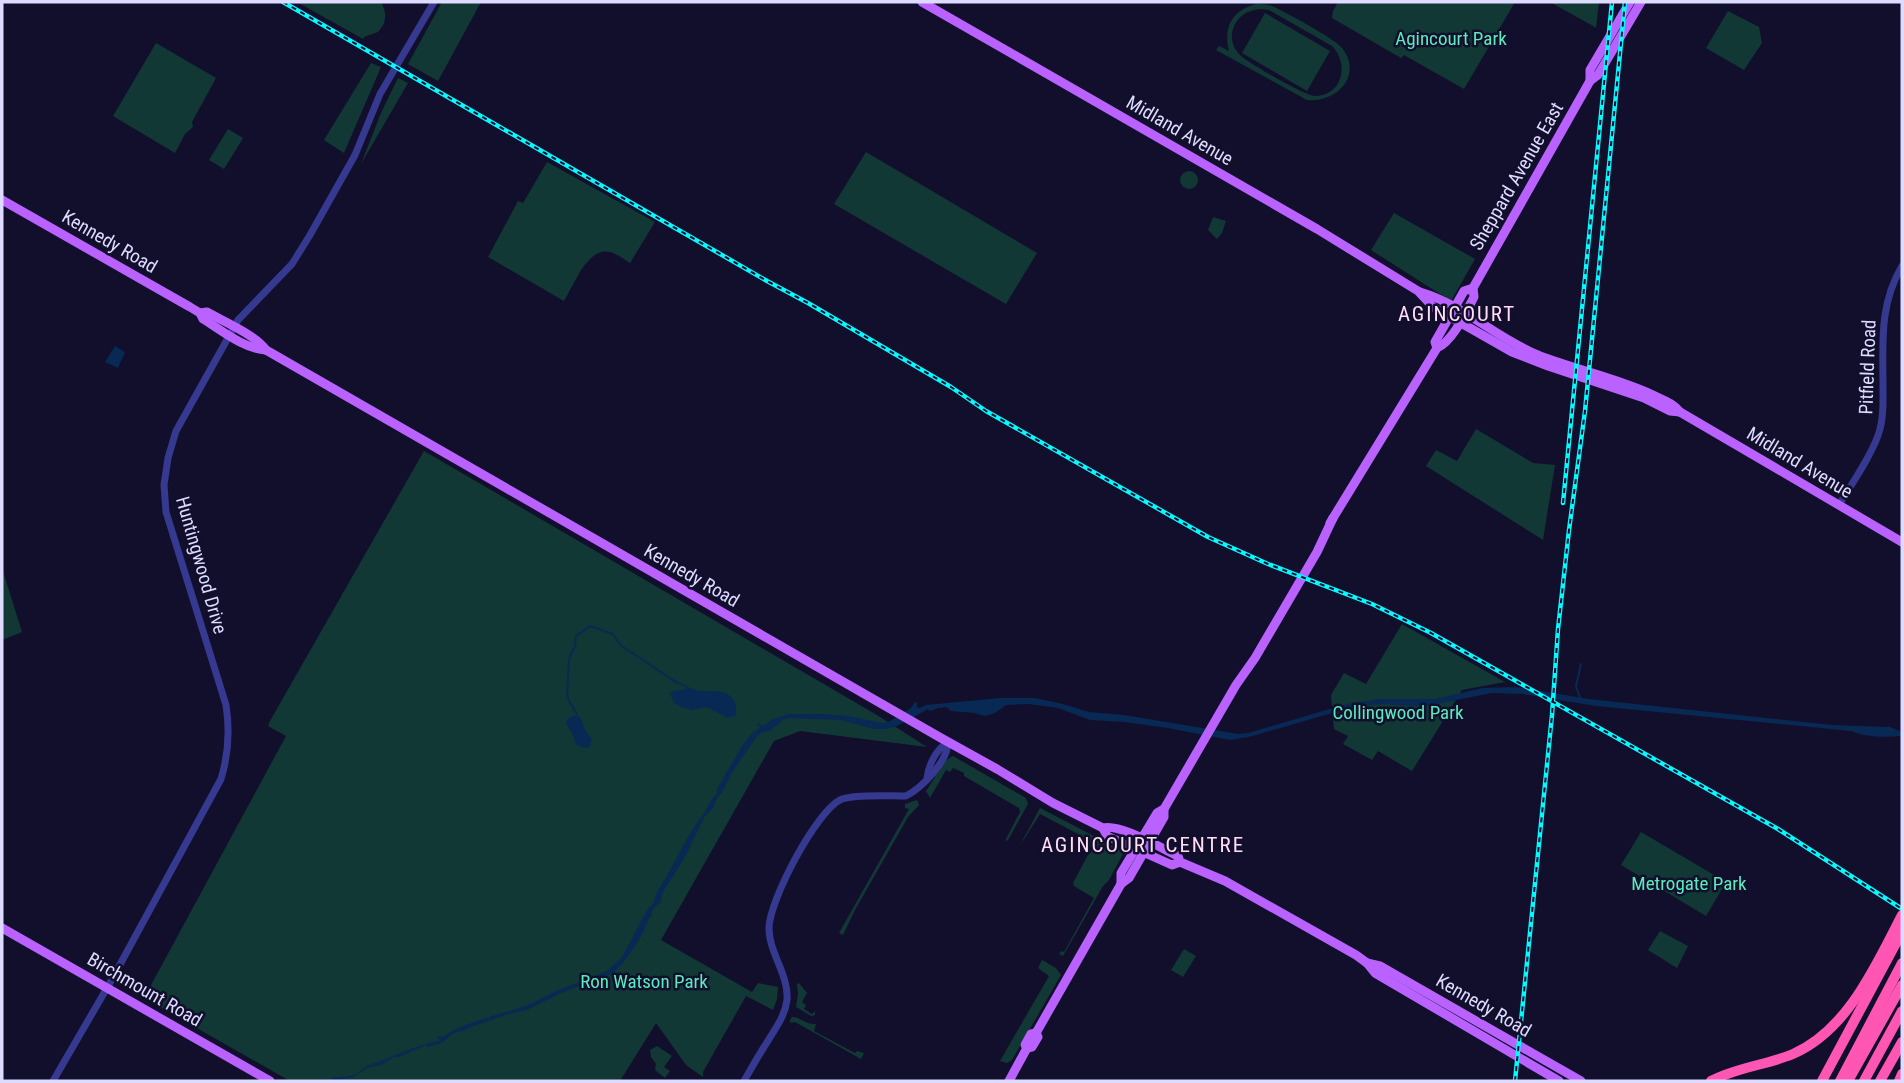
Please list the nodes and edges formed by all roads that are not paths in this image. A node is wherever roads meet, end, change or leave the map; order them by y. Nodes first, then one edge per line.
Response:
1 (434, 2) edge
2 (922, 2) edge
3 (1630, 2) edge
4 (1641, 2) edge
5 (1590, 81) junction
6 (2, 200) edge
7 (1902, 266) edge
8 (1473, 288) junction
9 (1418, 292) junction
10 (1456, 307) junction
11 (1465, 313) junction
12 (1450, 316) junction
13 (1460, 322) junction
14 (231, 331) junction
15 (1437, 348) junction
16 (1680, 412) junction
17 (1839, 505) junction
18 (1902, 542) edge
19 (948, 742) junction
20 (1103, 828) junction
21 (1146, 840) junction
22 (1140, 850) junction
23 (1180, 862) junction
24 (1902, 915) edge
25 (2, 928) edge
26 (1902, 932) edge
27 (1367, 963) junction
28 (1902, 963) edge
29 (1902, 985) edge
30 (107, 988) junction
31 (1902, 1012) edge
32 (1902, 1042) edge
33 (1902, 1074) edge
34 (53, 1081) edge
35 (270, 1081) edge
36 (744, 1081) edge
37 (1009, 1081) edge
38 (1559, 1081) edge
39 (1581, 1081) edge
40 (1711, 1081) edge
41 (1822, 1081) edge
42 (1840, 1081) edge
43 (1848, 1081) edge
44 (1864, 1081) edge
45 (1880, 1081) edge
46 (1899, 1081) edge

1 - 14 street, Huntingwood Drive
2 - 9 main road, Midland Avenue
3 - 5 main road, Sheppard Avenue East
4 - 5 main road, Sheppard Avenue East
5 - 8 main road, Sheppard Avenue East
6 - 14 main road, Kennedy Road
7 - 17 street, Pitfield Road
8 - 10 main road, Sheppard Avenue East
8 - 11 main road, Sheppard Avenue East
9 - 10 main road, Midland Avenue
9 - 12 main road, Midland Avenue
10 - 11 main road, Midland Avenue
10 - 12 main road, Sheppard Avenue East
11 - 13 main road, Sheppard Avenue East
11 - 16 main road, Midland Avenue
12 - 13 main road, Midland Avenue
12 - 15 main road, Sheppard Avenue East
13 - 15 main road, Sheppard Avenue East
13 - 16 main road, Midland Avenue
14 - 19 main road, Kennedy Road
14 - 30 street, Huntingwood Drive
15 - 21 main road, Sheppard Avenue East
16 - 17 main road, Midland Avenue
17 - 18 main road, Midland Avenue
19 - 20 main road, Kennedy Road
19 - 36 street
20 - 21 main road, Kennedy Road
20 - 22 main road, Kennedy Road
21 - 22 main road, Sheppard Avenue East
21 - 23 main road, Kennedy Road
22 - 23 main road, Kennedy Road
22 - 37 main road, Sheppard Avenue East
23 - 27 main road, Kennedy Road
24 - 40 highway
25 - 30 main road, Birchmount Road
26 - 41 highway
27 - 38 main road, Kennedy Road
27 - 39 main road, Kennedy Road
28 - 42 highway
29 - 43 highway
30 - 34 street, Huntingwood Drive
30 - 35 main road, Birchmount Road
31 - 44 highway
32 - 45 highway
33 - 46 highway

